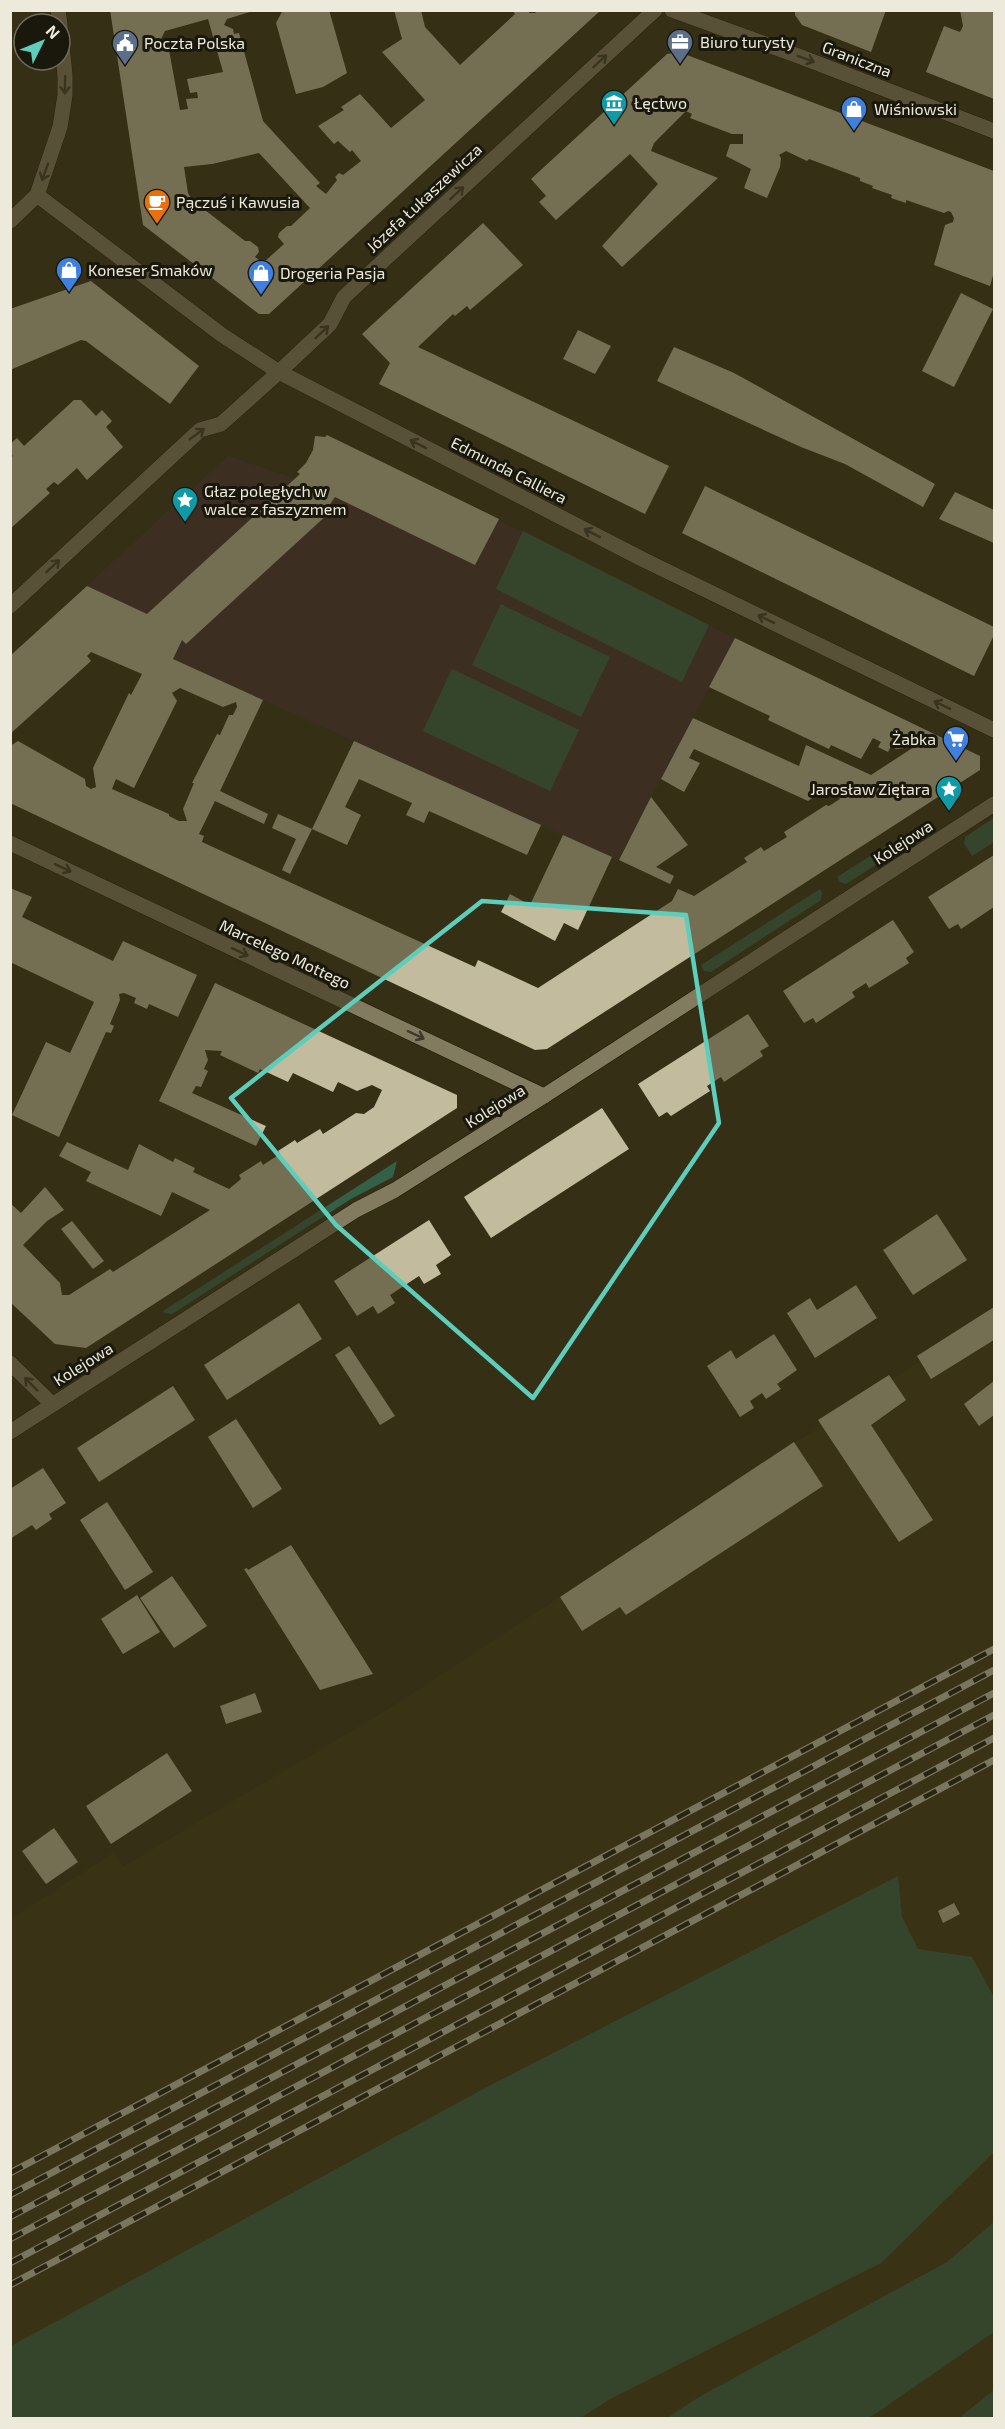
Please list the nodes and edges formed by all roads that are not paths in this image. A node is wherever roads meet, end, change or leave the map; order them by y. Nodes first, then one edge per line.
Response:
1 (655, 10) edge
2 (672, 10) edge
3 (65, 72) edge
4 (994, 131) edge
5 (37, 195) junction
6 (10, 221) edge
7 (279, 372) junction
8 (10, 606) edge
9 (994, 730) edge
10 (994, 804) edge
11 (10, 843) edge
12 (544, 1096) junction
13 (10, 1363) edge
14 (52, 1404) junction
15 (10, 1432) edge

7 -> 1 street, Józefa Łukaszewicza
2 -> 4 street, Graniczna
3 -> 5 street
5 - 6 street
5 - 7 street, Edmunda Calliera
8 -> 7 street, Józefa Łukaszewicza
9 -> 7 street, Edmunda Calliera
10 - 12 street, Kolejowa
11 -> 12 street, Marcelego Mottego
12 - 14 street, Kolejowa
14 -> 13 street
14 - 15 street, Kolejowa

